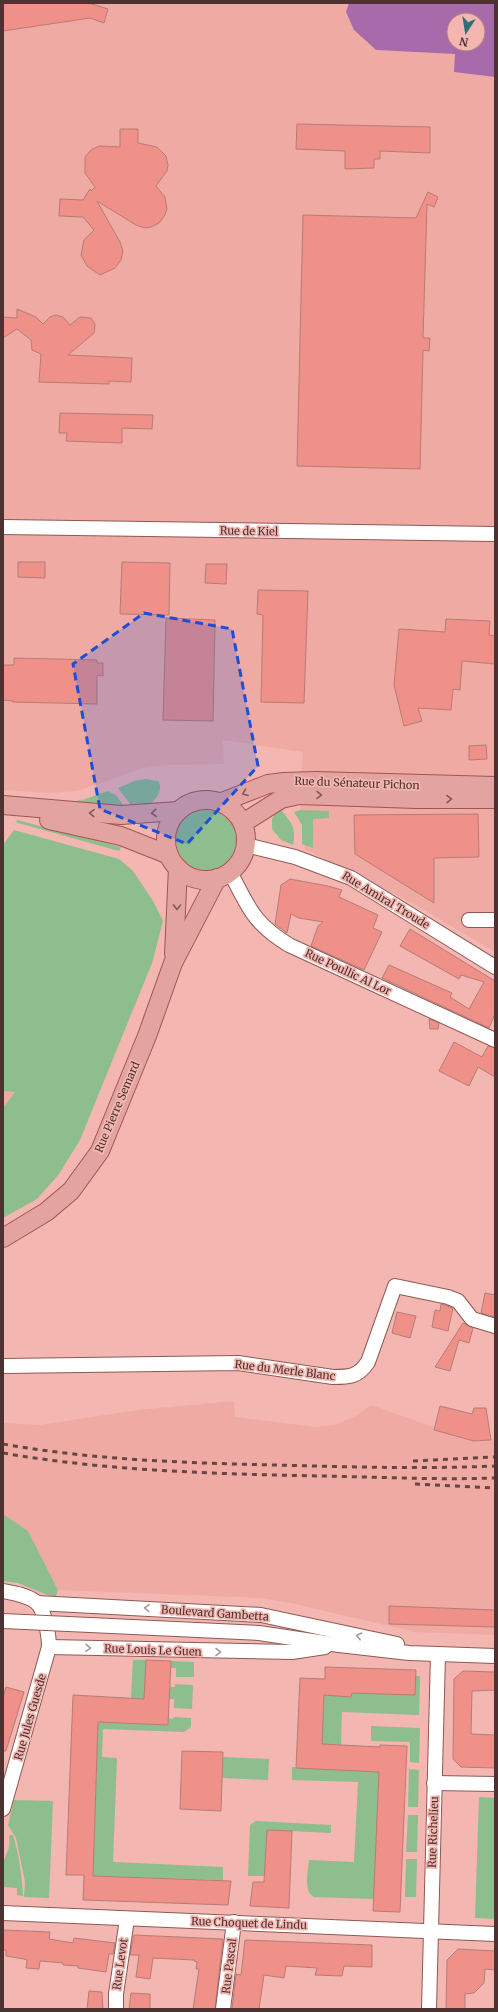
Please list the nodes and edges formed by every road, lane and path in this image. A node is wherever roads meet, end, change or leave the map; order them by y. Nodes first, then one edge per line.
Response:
1 (3, 527) edge
2 (495, 534) edge
3 (495, 786) edge
4 (495, 799) edge
5 (222, 802) junction
6 (3, 805) edge
7 (178, 811) junction
8 (3, 814) edge
9 (243, 823) junction
10 (246, 845) junction
11 (173, 861) junction
12 (224, 875) junction
13 (469, 920) dead end
14 (495, 920) edge
15 (173, 963) junction
16 (495, 967) edge
17 (495, 1040) edge
18 (3, 1238) edge
19 (495, 1326) edge
20 (3, 1366) edge
21 (3, 1591) edge
22 (37, 1603) junction
23 (3, 1621) edge
24 (339, 1645) junction
25 (49, 1647) junction
26 (438, 1654) junction
27 (495, 1656) edge
28 (434, 1784) junction
29 (495, 1784) edge
30 (3, 1809) edge
31 (3, 1913) edge
32 (127, 1919) junction
33 (234, 1922) junction
34 (430, 1932) junction
35 (495, 1934) edge
36 (116, 2009) edge
37 (223, 2009) edge
38 (428, 2009) edge

1 - 2 street, Rue de Kiel
3 -> 5 main road, Rue du Sénateur Pichon
9 -> 4 main road, Rue du Sénateur Pichon
5 - 7 main road
5 - 9 main road
7 -> 6 main road
7 - 11 main road
8 - 11 main road
9 - 10 main road
10 - 12 main road
10 - 16 street, Rue Amiral Troude
11 - 12 main road
11 -> 15 main road, Rue Pierre Semard
12 - 15 main road, Rue Pierre Semard
12 - 17 street, Rue Poullic Al Lor
13 - 14 street
15 - 18 main road, Rue Pierre Semard
19 - 20 street, Rue du Merle Blanc
21 - 22 street
22 - 25 street
26 -> 22 street, Boulevard Gambetta
23 - 24 street, Boulevard Gambetta, bridge
25 -> 24 street, Rue Louis Le Guen
24 - 26 street, Boulevard Gambetta
25 - 30 street, Rue Jules Guesde
26 - 27 street, Boulevard Gambetta
26 - 28 street, Rue Richelieu
28 - 29 street
28 - 34 street, Rue Richelieu
31 - 32 street, Rue Choquet de Lindu
32 - 33 street, Rue Choquet de Lindu
32 - 36 street, Rue Levot
33 - 34 street, Rue Choquet de Lindu
33 - 37 street, Rue Pascal
34 - 35 street, Rue Choquet de Lindu
34 - 38 street, Rue Richelieu

